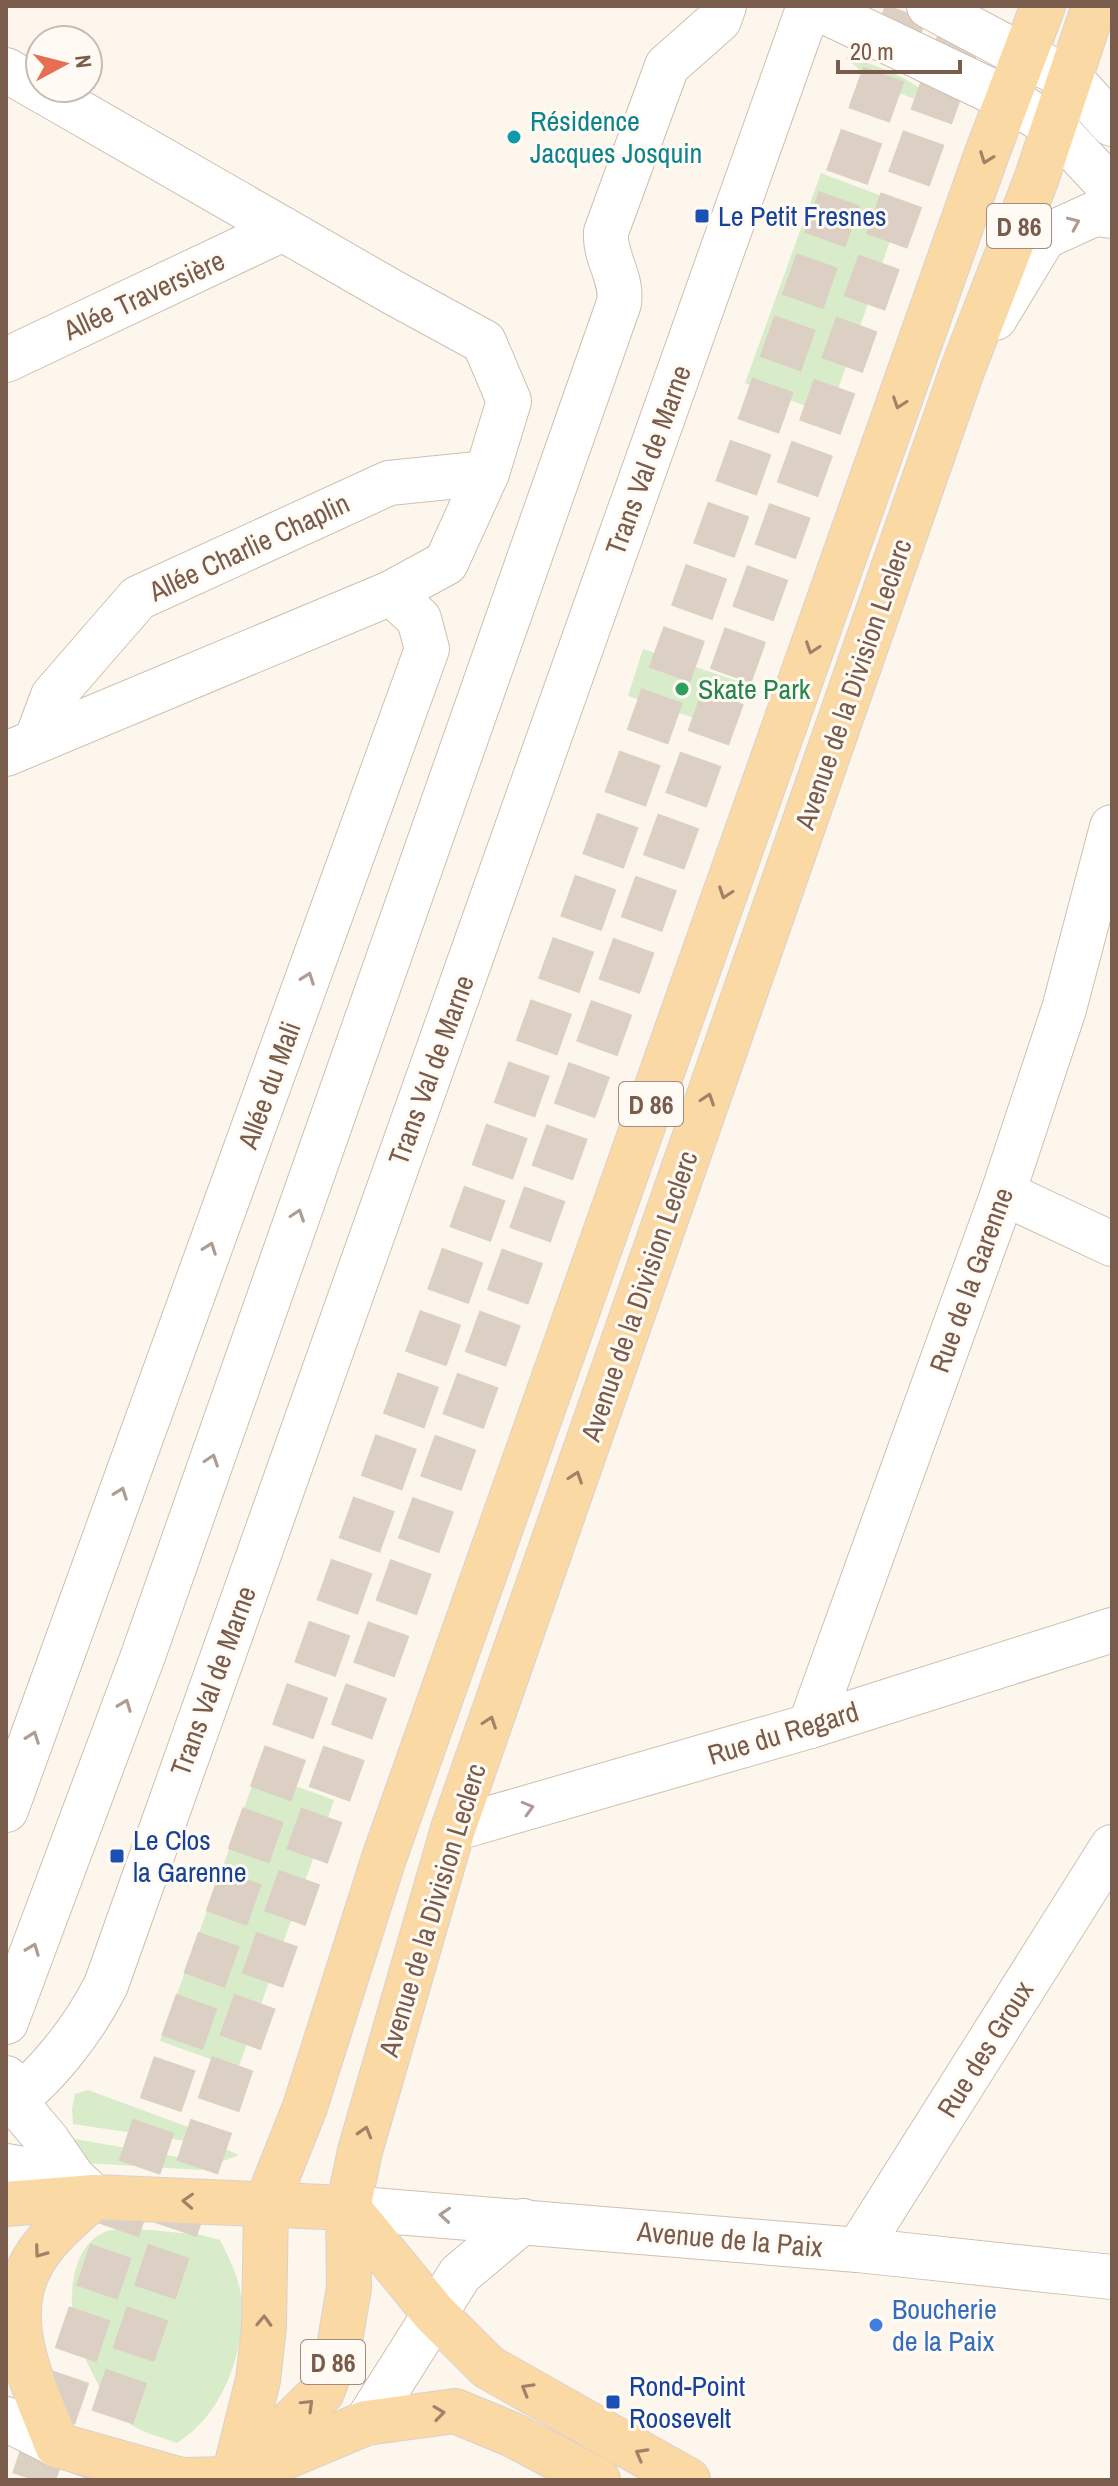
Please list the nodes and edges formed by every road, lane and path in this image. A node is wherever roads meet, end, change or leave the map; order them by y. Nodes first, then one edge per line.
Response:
1 (724, 6) edge
2 (811, 6) edge
3 (929, 6) edge
4 (1043, 6) edge
5 (1094, 6) edge
6 (1023, 56) junction
7 (1070, 78) junction
8 (15, 84) edge
9 (1008, 99) junction
10 (1112, 124) edge
11 (1054, 127) junction
12 (1112, 189) edge
13 (1112, 216) edge
14 (283, 229) junction
15 (6, 360) edge
16 (962, 371) junction
17 (487, 473) junction
18 (391, 593) junction
19 (21, 748) edge
20 (1112, 827) edge
21 (1003, 1193) junction
22 (1112, 1244) edge
23 (1112, 1630) edge
24 (810, 1726) junction
25 (6, 1810) edge
26 (453, 1829) junction
27 (1112, 1847) edge
28 (6, 2022) edge
29 (9, 2095) edge
30 (6, 2166) edge
31 (84, 2187) junction
32 (6, 2204) edge
33 (266, 2205) junction
34 (348, 2208) junction
35 (523, 2221) junction
36 (858, 2250) junction
37 (1112, 2277) edge
38 (434, 2313) junction
39 (6, 2419) edge
40 (366, 2423) junction
41 (57, 2445) junction
42 (232, 2480) edge
43 (598, 2480) edge
44 (688, 2480) edge

28 -> 1 street
2 - 9 street
2 - 29 street, Trans Val de Marne
3 - 6 street
4 - 6 main road, Avenue de la Division Leclerc / D 86
5 - 7 main road, Avenue de la Division Leclerc / D 86
6 - 7 street
6 - 9 main road, Avenue de la Division Leclerc / D 86
7 - 10 street
7 - 11 main road, Avenue de la Division Leclerc / D 86
8 - 14 street
9 - 11 street
9 -> 33 main road, Avenue de la Division Leclerc / D 86
11 - 12 street
11 - 16 main road, Avenue de la Division Leclerc / D 86
16 -> 13 street
14 - 15 street, Allée Traversière
14 - 17 street
26 -> 16 main road, Avenue de la Division Leclerc / D 86
17 - 18 street
17 - 19 street, Allée Charlie Chaplin
18 - 19 street, Allée Charlie Chaplin
25 -> 18 street, Allée du Mali
20 - 21 street, Rue de la Garenne
21 - 22 street
21 - 24 street, Rue de la Garenne
23 - 24 street, Rue du Regard
26 -> 24 street, Rue du Regard
34 -> 26 main road, Avenue de la Division Leclerc / D 86
27 - 36 street, Rue des Groux
29 - 31 street
30 - 31 street
31 - 32 main road
33 -> 31 main road
31 -> 41 main road
33 - 34 main road
42 -> 33 main road
35 -> 34 street, Avenue de la Paix
34 - 38 main road
42 -> 34 main road, Avenue de la Division Leclerc / D 86
35 - 36 street, Avenue de la Paix
35 - 38 street
36 - 37 street, Avenue de la Paix
38 - 40 street
44 -> 38 main road
39 - 41 street
40 - 42 main road
40 -> 43 main road
41 - 42 main road

